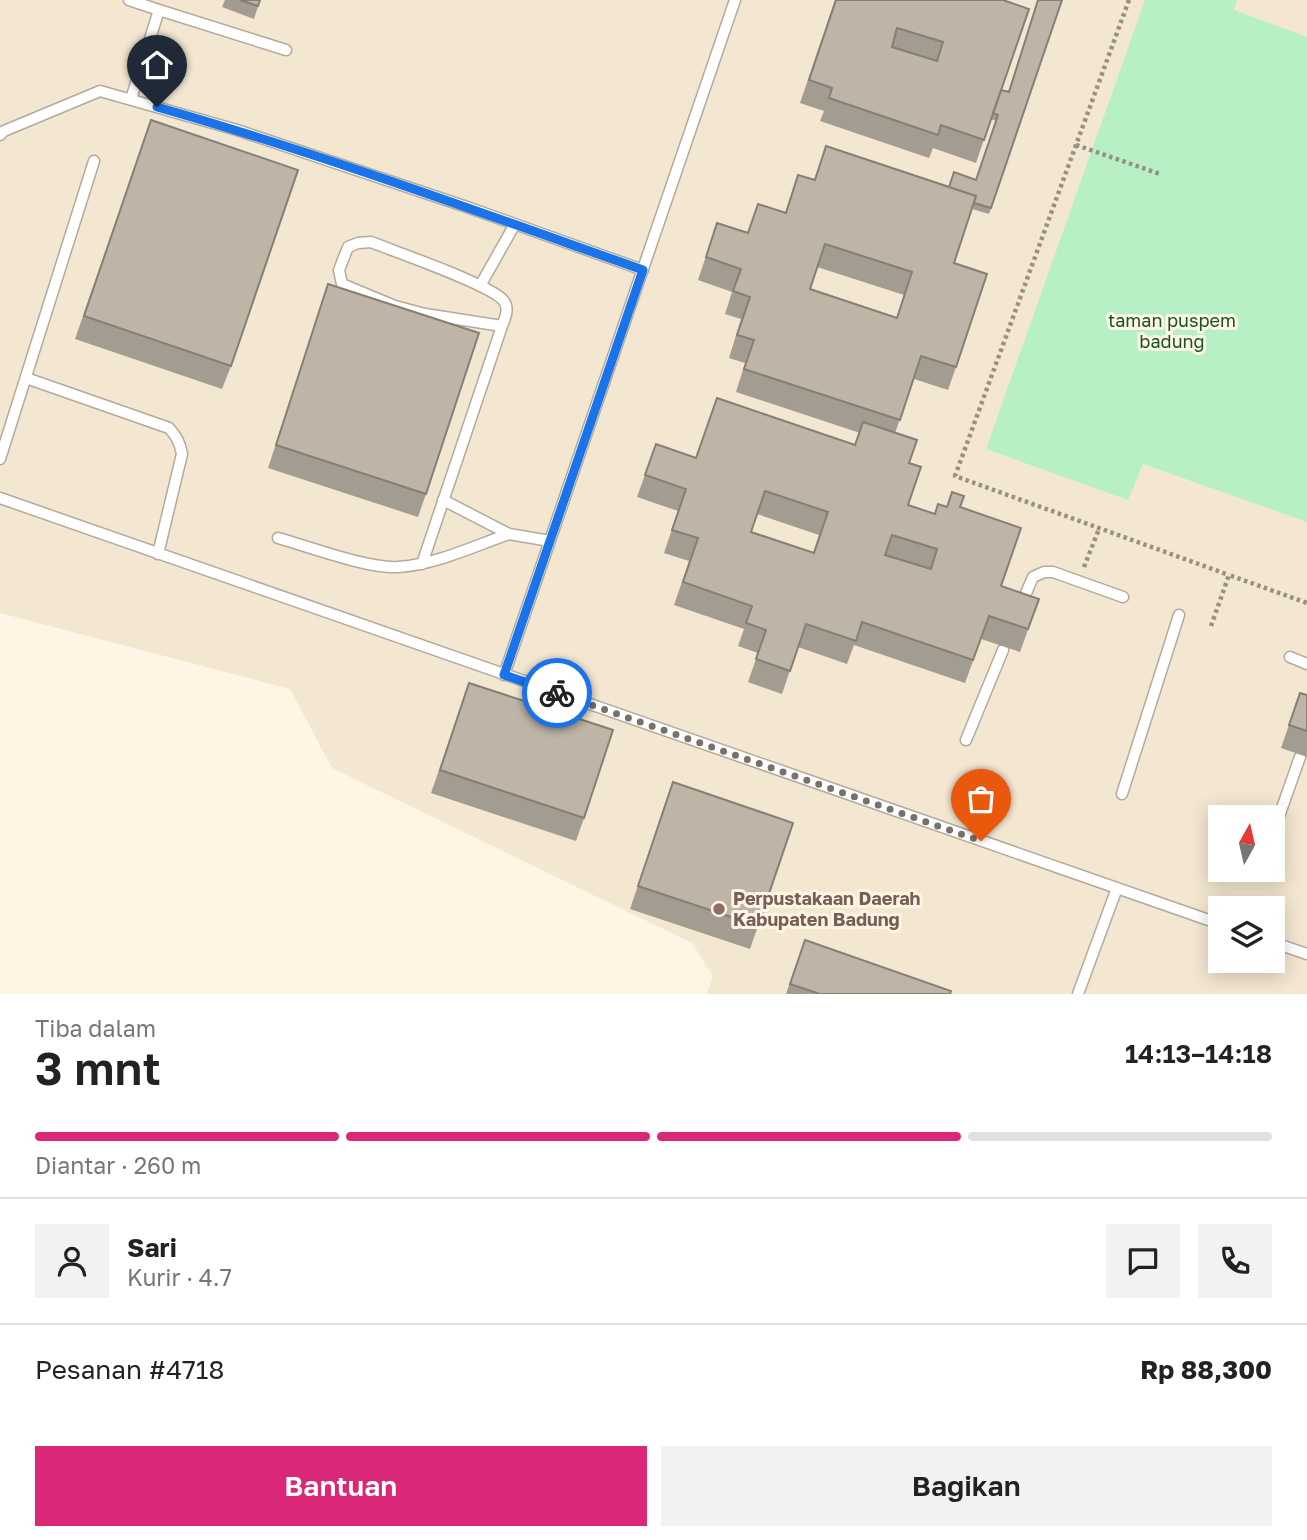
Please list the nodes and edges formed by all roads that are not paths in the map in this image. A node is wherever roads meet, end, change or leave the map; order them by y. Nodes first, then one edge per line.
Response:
1 (128, 0) edge
2 (735, 0) edge
3 (159, 10) junction
4 (286, 50) dead end
5 (131, 99) junction
6 (0, 135) edge
7 (94, 161) dead end
8 (515, 224) junction
9 (643, 270) junction
10 (480, 286) junction
11 (502, 326) junction
12 (26, 377) junction
13 (0, 459) edge
14 (0, 498) edge
15 (443, 500) junction
16 (509, 534) junction
17 (278, 538) dead end
18 (550, 541) junction
19 (158, 554) junction
20 (422, 564) junction
21 (1123, 597) dead end
22 (1017, 614) edge
23 (1179, 615) dead end
24 (1003, 650) dead end
25 (1290, 657) dead end
26 (1307, 664) edge
27 (504, 675) junction
28 (966, 740) dead end
29 (1300, 757) dead end
30 (1122, 794) dead end
31 (1283, 805) edge
32 (1117, 888) junction
33 (1208, 920) edge
34 (1285, 946) edge
35 (1307, 954) edge
36 (1079, 994) edge

1 - 3 lane
2 - 9 lane
3 - 4 lane
3 - 5 lane
5 - 6 lane
5 - 8 lane
7 - 12 lane
8 - 9 lane
8 - 10 lane
9 - 18 lane
10 - 11 lane
10 - 11 lane
11 - 15 lane
12 - 13 lane
12 - 19 lane
14 - 19 lane
15 - 16 lane
15 - 20 lane
16 - 18 lane
16 - 20 lane
17 - 20 lane
18 - 27 lane
19 - 27 lane
21 - 22 lane
23 - 30 lane
24 - 28 lane
25 - 26 lane
27 - 32 lane
29 - 31 lane
32 - 33 lane
32 - 36 lane
34 - 35 lane

